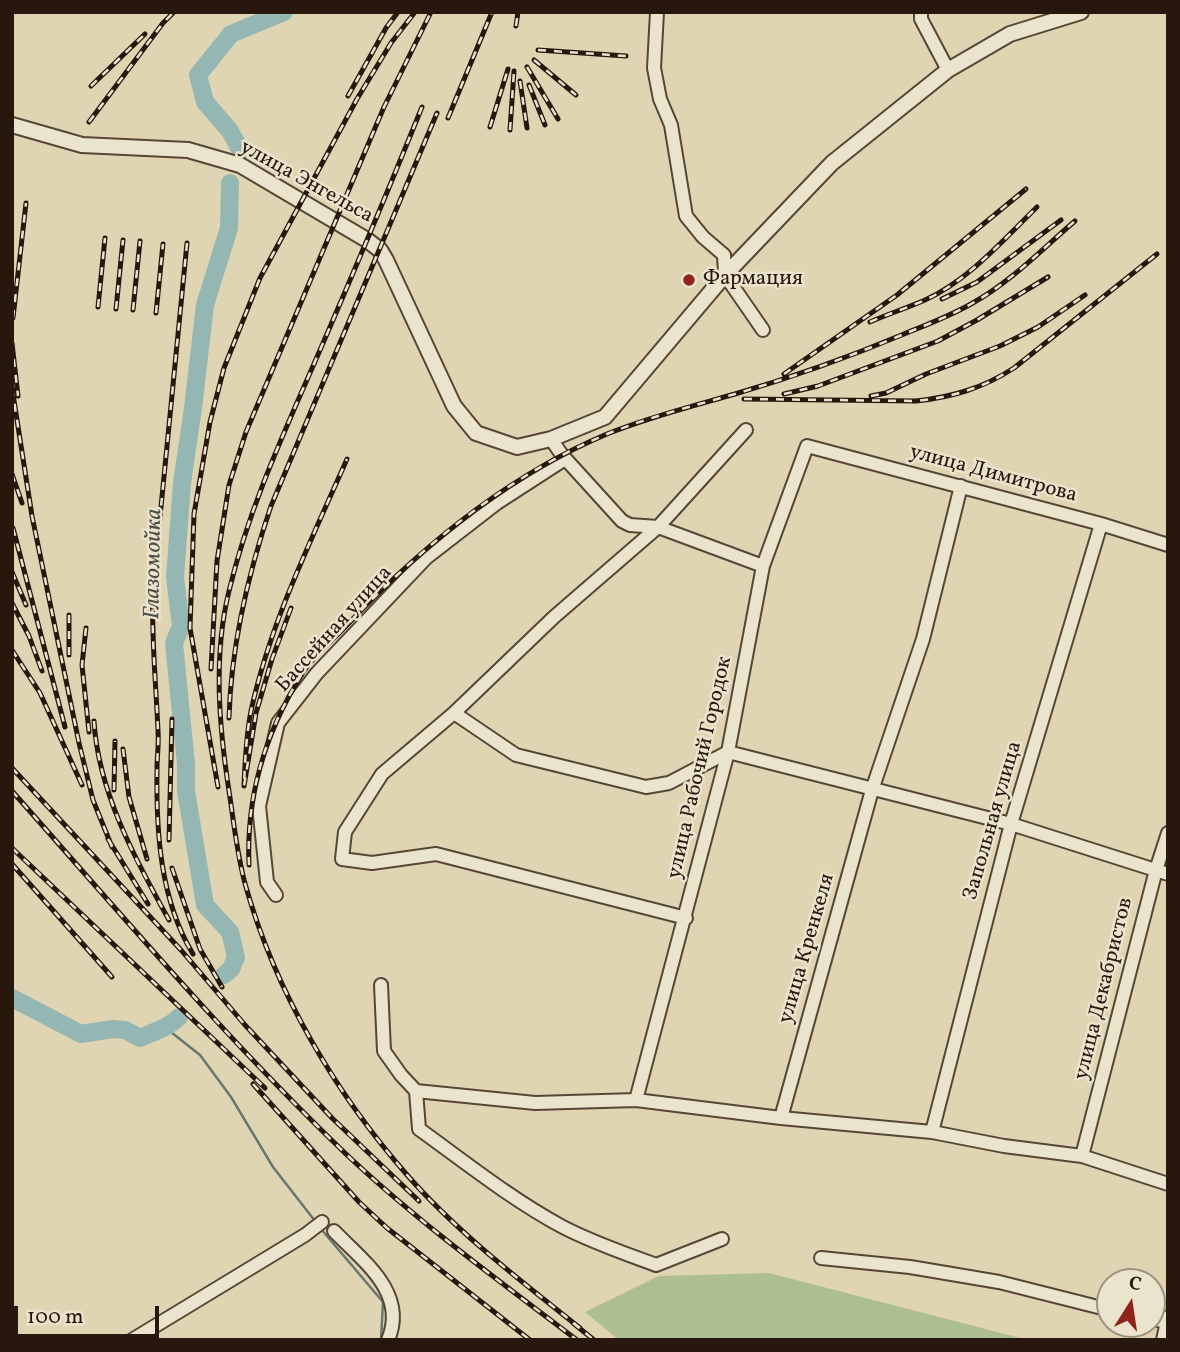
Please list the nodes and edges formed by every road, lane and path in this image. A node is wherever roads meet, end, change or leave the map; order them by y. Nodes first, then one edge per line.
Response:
1 (657, 12) edge
2 (921, 12) edge
3 (1081, 12) edge
4 (948, 70) junction
5 (12, 125) edge
6 (725, 275) junction
7 (763, 330) dead end
8 (746, 430) dead end
9 (551, 439) junction
10 (807, 446) joint
11 (565, 459) junction
12 (961, 486) junction
13 (1101, 524) junction
14 (658, 527) junction
15 (1168, 545) edge
16 (764, 566) junction
17 (454, 713) junction
18 (728, 752) junction
19 (872, 790) junction
20 (1011, 824) junction
21 (1168, 833) edge
22 (1162, 872) edge
23 (276, 895) dead end
24 (686, 918) junction
25 (381, 985) dead end
26 (416, 1090) junction
27 (636, 1100) junction
28 (781, 1118) junction
29 (932, 1132) junction
30 (1082, 1156) junction
31 (1168, 1184) edge
32 (322, 1222) dead end
33 (334, 1231) dead end
34 (722, 1239) dead end
35 (821, 1258) dead end
36 (1096, 1306) edge
37 (1167, 1320) edge
38 (132, 1340) edge
39 (388, 1340) edge
40 (1163, 1340) edge

1 - 6 street
2 - 4 street
3 - 4 street, улица Энгельса
4 - 6 street, улица Энгельса
5 - 9 street, улица Энгельса
6 - 7 street
6 - 9 street, улица Энгельса
8 - 14 street
9 - 11 street
10 - 12 street, улица Димитрова
10 - 16 street, улица Рабочий Городок
11 - 14 street
11 - 23 street, Бассейная улица
12 - 13 street, улица Димитрова
12 - 19 street, улица Кренкеля
13 - 15 street, улица Димитрова
13 - 20 street, Запольная улица
14 - 16 street
14 - 17 street
16 - 18 street, улица Рабочий Городок
17 - 18 street
17 - 24 street
18 - 19 street
18 - 24 street, улица Рабочий Городок
19 - 20 street
19 - 28 street, улица Кренкеля
20 - 22 street
20 - 29 street, Запольная улица
21 - 22 street, улица Декабристов
22 - 30 street, улица Декабристов
24 - 27 street, улица Рабочий Городок
25 - 26 street
26 - 27 street
26 - 34 street
27 - 28 street
28 - 29 street
29 - 30 street
30 - 31 street
32 - 38 street
33 - 39 street
35 - 36 street
37 - 40 street

